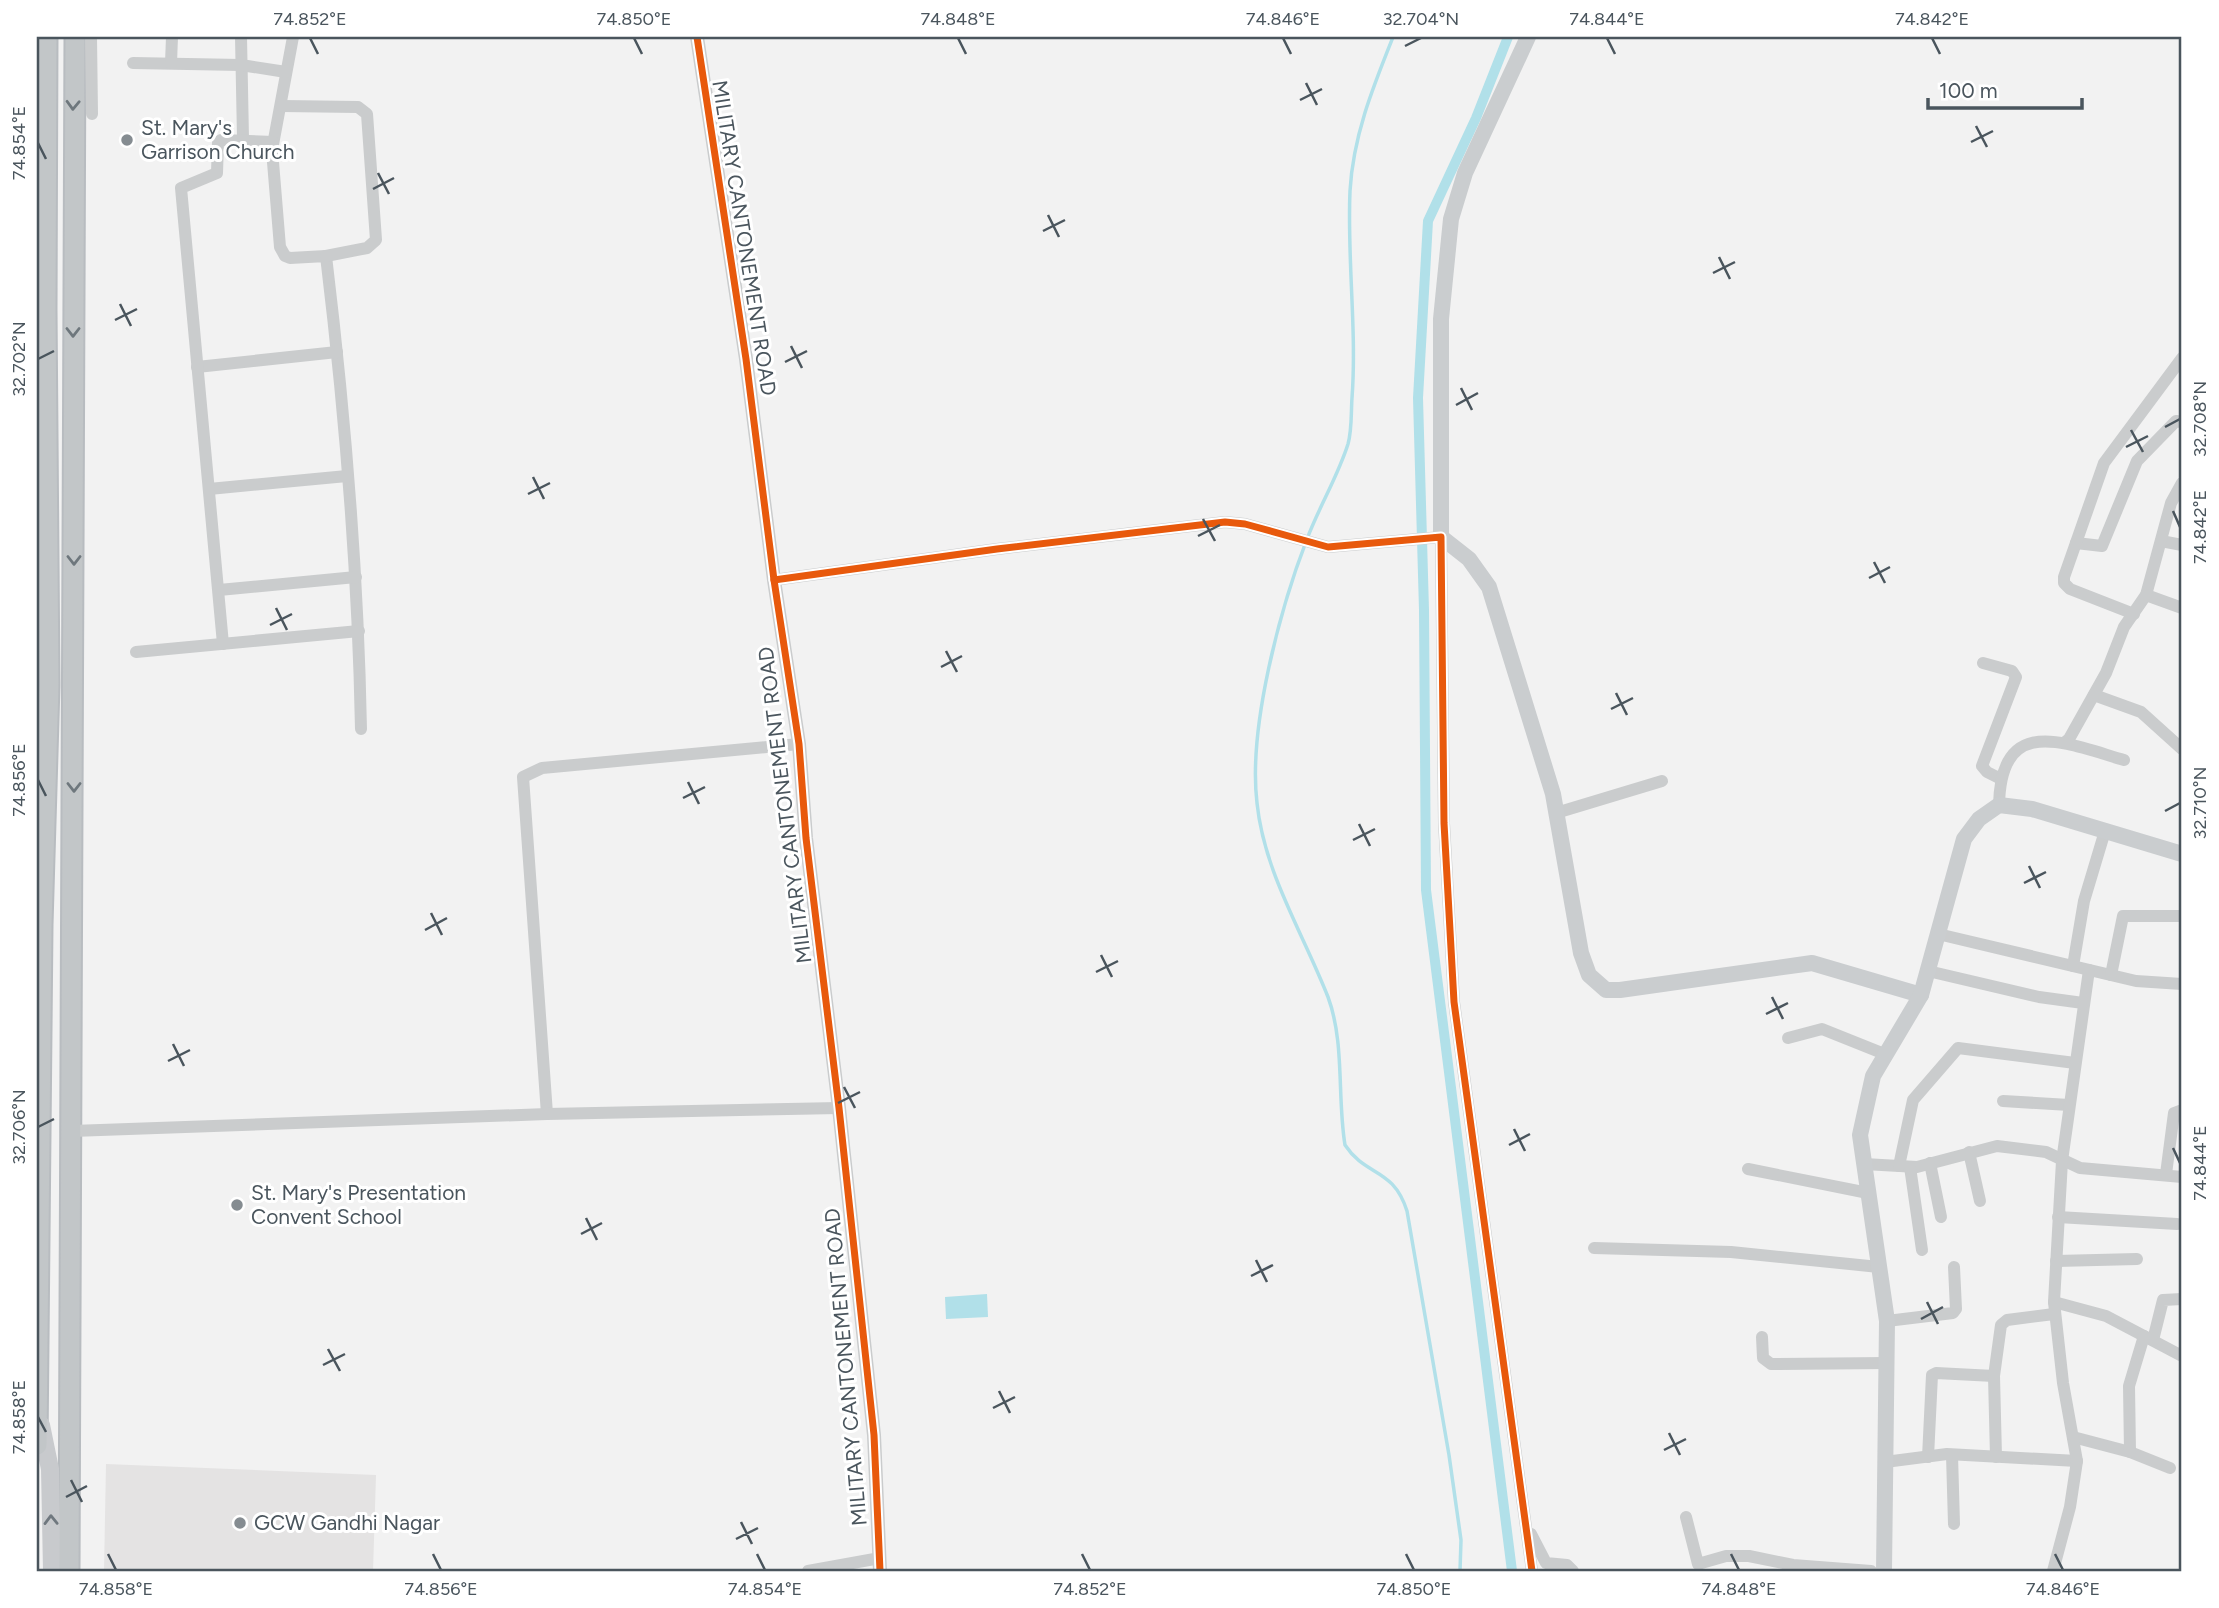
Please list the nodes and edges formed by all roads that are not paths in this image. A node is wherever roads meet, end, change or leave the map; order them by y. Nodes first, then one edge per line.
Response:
1 (47, 37) edge
2 (75, 37) edge
3 (92, 37) edge
4 (172, 37) edge
5 (241, 37) edge
6 (293, 37) edge
7 (696, 37) edge
8 (1528, 37) edge
9 (171, 63) junction
10 (134, 64) dead end
11 (241, 65) junction
12 (286, 72) junction
13 (282, 106) junction
14 (92, 114) dead end
15 (41, 118) edge
16 (243, 139) junction
17 (273, 142) junction
18 (41, 201) edge
19 (326, 256) junction
20 (41, 309) edge
21 (337, 352) junction
22 (2182, 358) edge
23 (197, 367) junction
24 (2182, 422) edge
25 (42, 437) edge
26 (347, 475) junction
27 (2182, 484) edge
28 (209, 489) junction
29 (2178, 497) edge
30 (1436, 537) junction
31 (2161, 541) junction
32 (2076, 543) junction
33 (2182, 545) edge
34 (356, 577) junction
35 (774, 580) junction
36 (219, 590) junction
37 (2147, 596) junction
38 (2182, 608) edge
39 (2134, 614) junction
40 (359, 631) junction
41 (223, 644) junction
42 (136, 652) dead end
43 (1983, 663) dead end
44 (75, 684) junction
45 (43, 686) edge
46 (2094, 695) junction
47 (361, 729) dead end
48 (2064, 743) junction
49 (799, 744) junction
50 (2182, 749) edge
51 (2124, 760) dead end
52 (1999, 778) junction
53 (1662, 781) dead end
54 (1998, 805) junction
55 (1556, 813) junction
56 (2105, 831) junction
57 (2182, 854) edge
58 (2182, 916) edge
59 (39, 925) edge
60 (1938, 934) junction
61 (2073, 966) junction
62 (2089, 970) junction
63 (1928, 971) junction
64 (2111, 975) junction
65 (2182, 984) edge
66 (1921, 995) junction
67 (2083, 1003) junction
68 (1788, 1038) dead end
69 (1887, 1055) junction
70 (2075, 1063) junction
71 (2003, 1101) dead end
72 (2069, 1105) junction
73 (839, 1108) junction
74 (2182, 1110) edge
75 (547, 1114) junction
76 (72, 1131) junction
77 (40, 1138) edge
78 (1969, 1152) junction
79 (2062, 1161) junction
80 (1930, 1163) junction
81 (1864, 1164) junction
82 (1904, 1166) junction
83 (1748, 1170) dead end
84 (2166, 1174) junction
85 (2182, 1177) edge
86 (1868, 1193) junction
87 (1980, 1201) dead end
88 (1941, 1217) dead end
89 (2058, 1217) junction
90 (2177, 1224) dead end
91 (1594, 1248) dead end
92 (1922, 1250) dead end
93 (2137, 1259) dead end
94 (2056, 1261) junction
95 (1879, 1267) junction
96 (1954, 1267) dead end
97 (39, 1280) edge
98 (2182, 1299) edge
99 (2054, 1308) junction
100 (1887, 1321) junction
101 (1762, 1337) dead end
102 (2148, 1338) junction
103 (2182, 1356) edge
104 (1887, 1363) junction
105 (1994, 1376) junction
106 (38, 1418) edge
107 (2073, 1437) junction
108 (37, 1445) edge
109 (2130, 1452) junction
110 (1952, 1455) junction
111 (1928, 1457) junction
112 (1996, 1457) junction
113 (2077, 1461) junction
114 (1885, 1462) junction
115 (2170, 1468) dead end
116 (1686, 1517) dead end
117 (1525, 1521) junction
118 (1954, 1524) dead end
119 (880, 1565) edge
120 (52, 1571) edge
121 (69, 1571) edge
122 (808, 1571) edge
123 (1532, 1571) edge
124 (1573, 1571) edge
125 (1871, 1571) edge
126 (1884, 1571) edge
127 (2053, 1571) edge

1 - 15 highway
2 -> 44 highway
3 - 14 street
4 - 9 street
5 - 11 street
6 - 12 street
7 - 35 street, MILITARY CANTONEMENT ROAD
8 - 30 main road
9 - 10 street
9 - 11 street
11 - 12 street
11 - 16 street
12 - 13 street
13 - 17 street
13 - 19 street
15 - 18 highway
16 - 17 street
16 - 23 street
17 - 19 street
18 - 20 highway
19 - 21 street
20 - 25 highway
21 - 23 street
21 - 26 street
22 - 32 street
23 - 28 street
24 - 32 street
25 - 45 highway
26 - 28 street
26 - 34 street
27 - 29 street
28 - 36 street
29 - 31 street
30 - 35 street
30 - 55 main road
30 - 117 street
31 - 33 street
31 - 37 street
32 - 39 street
34 - 36 street
34 - 40 street
35 - 49 street, MILITARY CANTONEMENT ROAD
36 - 41 street
37 - 38 street
37 - 39 street
39 - 46 street
40 - 41 street
40 - 47 street
41 - 42 street
43 - 52 street
44 - 45 street
44 -> 76 highway
45 - 59 highway
46 - 48 street
46 - 50 street
48 - 51 street
48 - 52 street
49 - 73 street, MILITARY CANTONEMENT ROAD
49 - 75 street
52 - 54 street
53 - 55 street
54 - 56 main road
54 - 60 main road
55 - 66 main road
56 - 57 main road
56 - 61 street
58 - 64 street
59 - 77 highway
60 - 61 street
60 - 63 main road
61 - 62 street
62 - 64 street
62 - 67 street
63 - 66 main road
63 - 67 street
64 - 65 street
66 - 69 main road
67 - 70 street
68 - 69 street
69 - 81 main road
70 - 72 street
70 - 82 street
71 - 72 street
72 - 79 street
73 - 75 street
73 - 119 street, MILITARY CANTONEMENT ROAD
74 - 84 street
75 - 76 street
76 - 121 highway
77 - 97 highway
78 - 79 street
78 - 80 street
78 - 87 street
79 - 84 street
79 - 89 street
80 - 82 street
80 - 88 street
81 - 82 street
81 - 86 main road
82 - 92 street
83 - 86 street
84 - 85 street
86 - 95 main road
89 - 90 street
89 - 94 street
91 - 95 street
93 - 94 street
94 - 99 street
95 - 100 main road
96 - 100 street
97 - 106 highway
98 - 102 street
99 - 102 street
99 - 105 street
99 - 107 street
100 - 104 main road
101 - 104 street
102 - 103 street
102 - 109 street
104 - 114 main road
105 - 111 street
105 - 112 street
106 - 108 highway
120 -> 106 main road
107 - 109 street
107 - 113 street
109 - 115 street
110 - 111 street
110 - 112 street
110 - 118 street
111 - 114 street
112 - 113 street
113 - 127 street
114 - 126 main road
116 - 125 street
117 - 123 street
117 - 124 street
119 - 122 street

